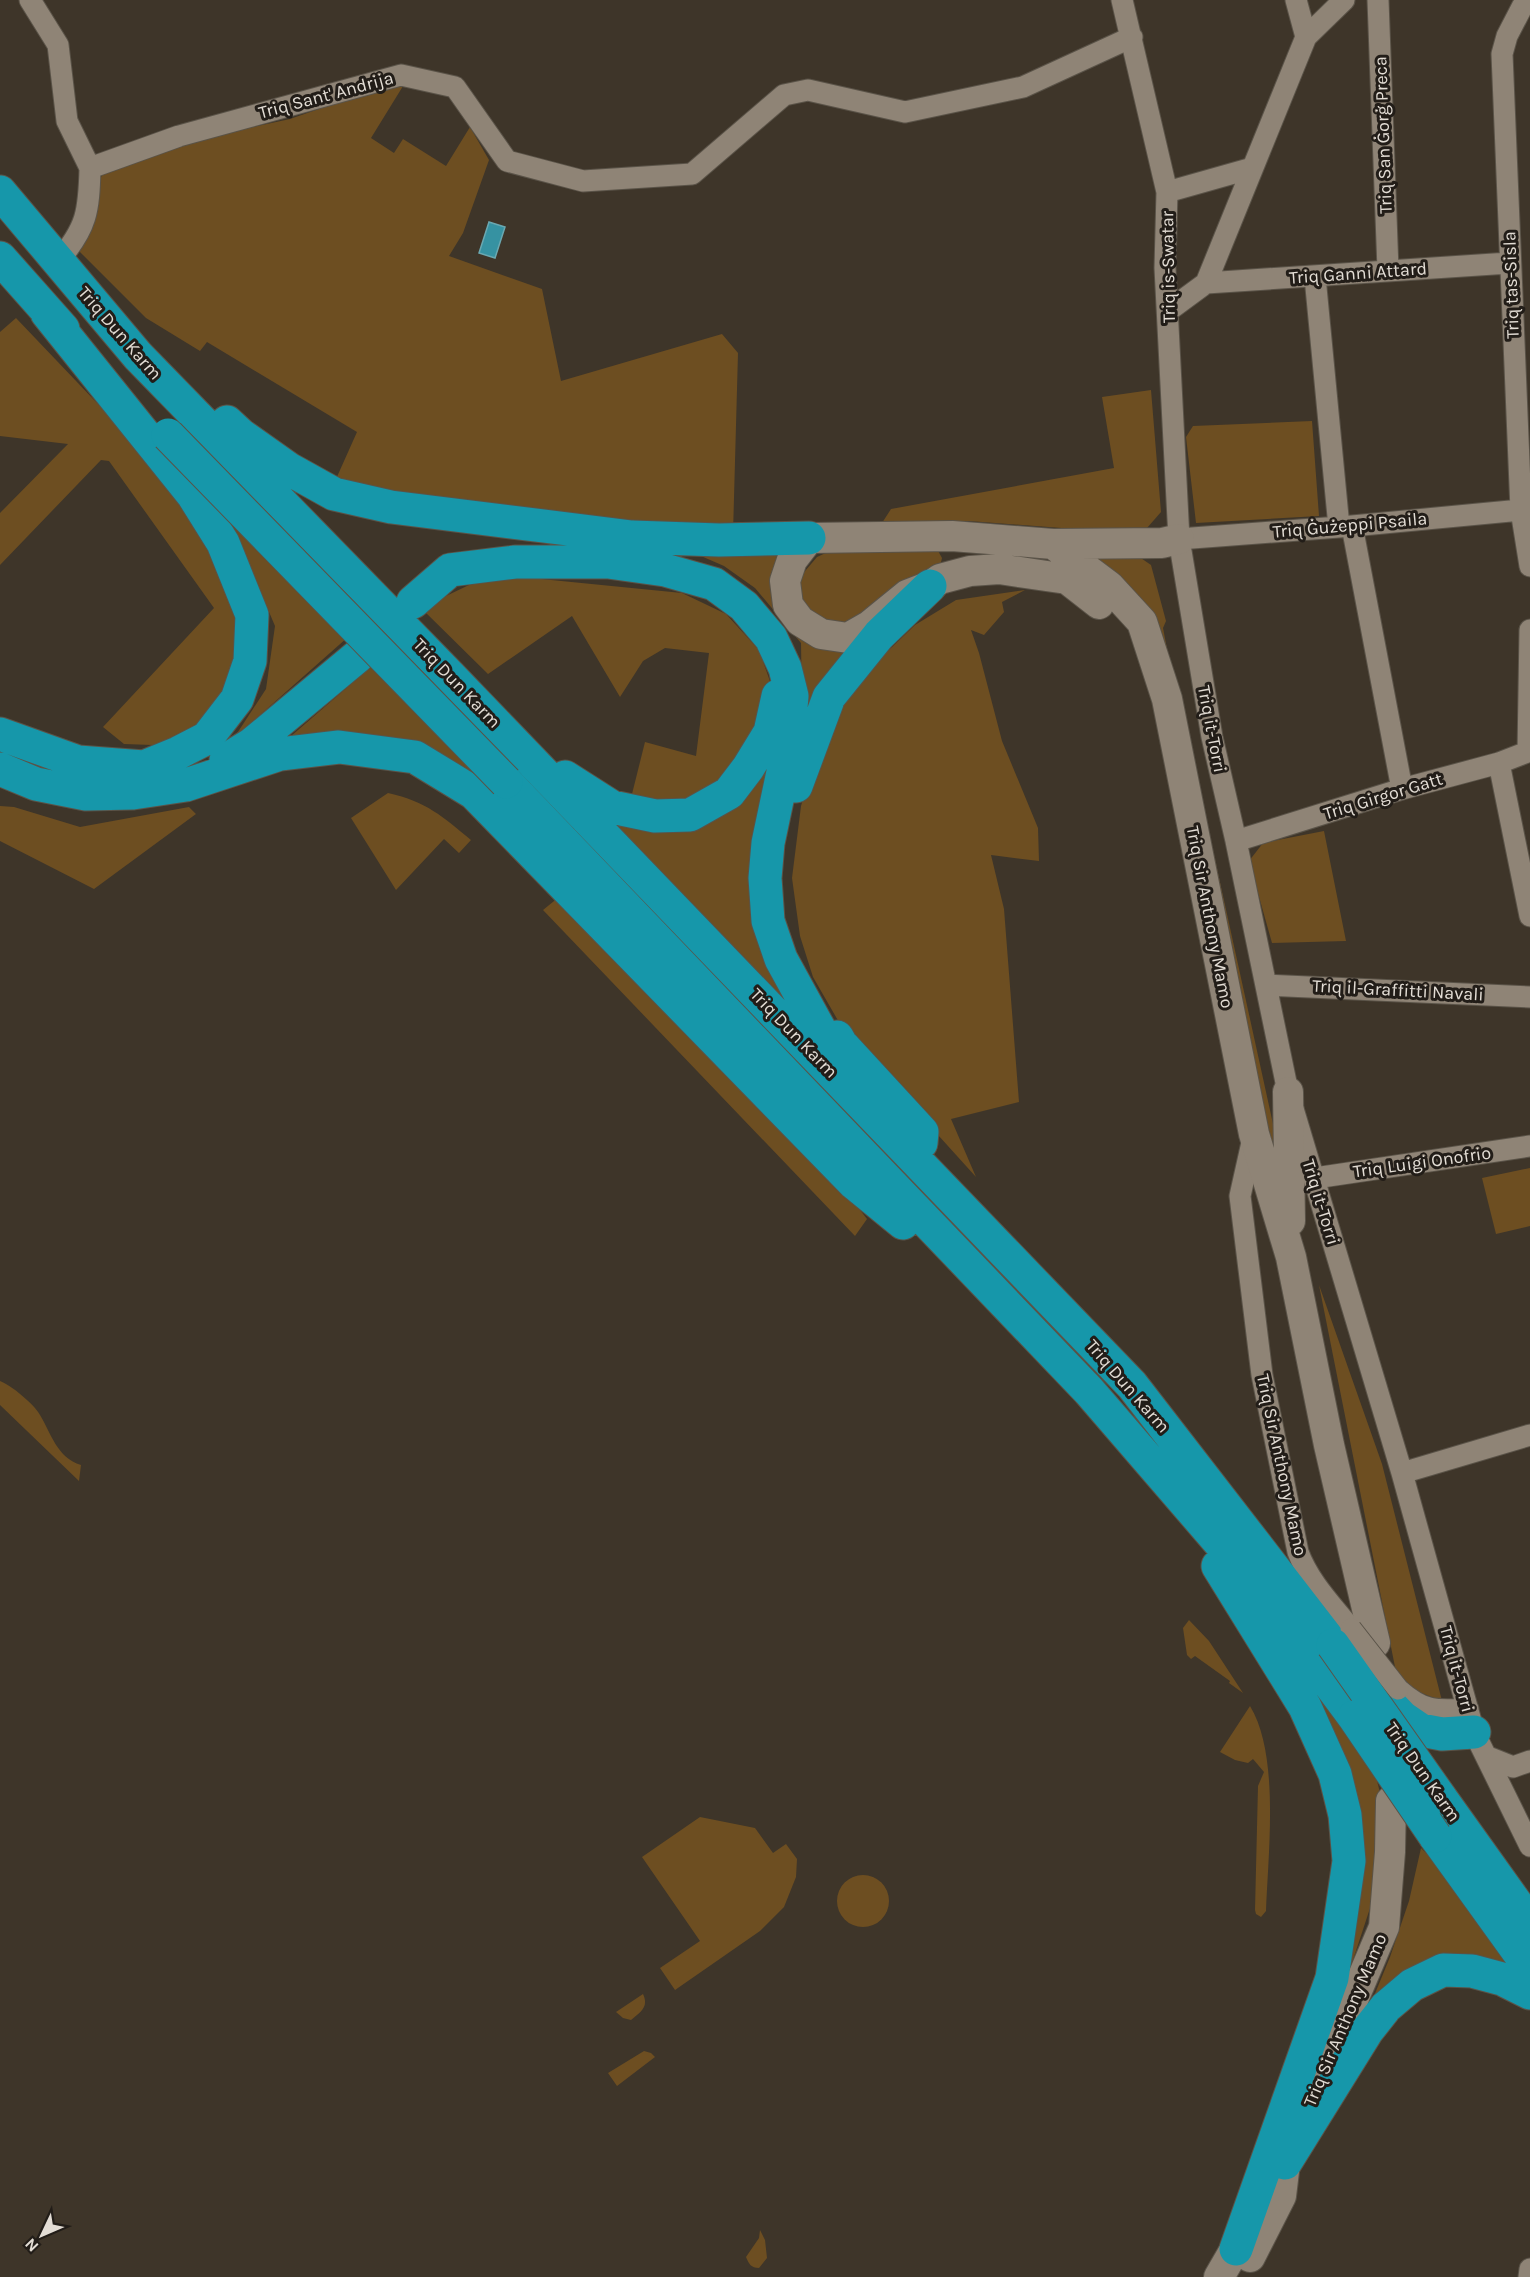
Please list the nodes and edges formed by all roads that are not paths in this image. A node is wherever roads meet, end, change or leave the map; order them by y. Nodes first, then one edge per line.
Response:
1 (30, 0) edge
2 (1122, 0) edge
3 (1296, 0) edge
4 (1344, 0) edge
5 (1378, 0) edge
6 (1522, 7) edge
7 (1131, 37) junction
8 (1306, 37) junction
9 (90, 168) junction
10 (1252, 168) junction
11 (0, 192) edge
12 (1167, 192) junction
13 (0, 258) edge
14 (58, 261) junction
15 (1509, 263) junction
16 (1388, 270) junction
17 (1314, 277) junction
18 (1206, 283) junction
19 (1168, 311) junction
20 (47, 313) junction
21 (1521, 510) junction
22 (1345, 526) junction
23 (809, 538) junction
24 (1179, 539) junction
25 (1053, 544) junction
26 (1530, 566) edge
27 (930, 586) junction
28 (413, 602) dead end
29 (1530, 630) edge
30 (358, 656) dead end
31 (785, 668) junction
32 (450, 676) junction
33 (1167, 699) junction
34 (0, 734) edge
35 (252, 744) junction
36 (1529, 752) edge
37 (1498, 763) junction
38 (144, 767) junction
39 (0, 769) edge
40 (186, 785) junction
41 (1402, 789) junction
42 (1236, 841) junction
43 (1530, 916) edge
44 (1266, 985) junction
45 (1530, 997) edge
46 (1288, 1092) junction
47 (1254, 1134) junction
48 (921, 1143) junction
49 (1530, 1146) edge
50 (1315, 1178) junction
51 (1291, 1257) junction
52 (1018, 1317) junction
53 (1132, 1385) junction
54 (1530, 1435) edge
55 (1158, 1470) junction
56 (1402, 1473) junction
57 (1353, 1639) junction
58 (1476, 1733) junction
59 (1530, 1761) edge
60 (1391, 1801) dead end
61 (1530, 1846) edge
62 (1530, 1923) edge
63 (1530, 1968) edge
64 (1530, 1993) edge
65 (1285, 2163) junction
66 (1238, 2263) edge
67 (1530, 2269) edge
68 (1219, 2277) edge
69 (1528, 2277) edge

1 - 9 street
2 - 7 street, Triq is-Swatar
3 - 8 street
4 - 8 street
5 - 16 street, Triq San Ġorġ Preca
6 - 15 street, Triq tas-Sisla
7 - 9 street, Triq Sant' Andrija
7 - 12 street, Triq is-Swatar
8 - 10 street
9 - 14 street
10 - 12 street
10 - 18 street
11 - 14 highway, Triq Dun Karm
12 - 19 street, Triq is-Swatar
13 - 20 highway, Triq Dun Karm
14 - 23 highway
14 - 32 highway, Triq Dun Karm
15 - 16 street, Triq Ganni Attard
15 - 21 street, Triq tas-Sisla
16 - 17 street, Triq Ganni Attard
17 - 18 street, Triq Ganni Attard
17 - 22 street
18 - 19 street
19 - 24 street, Triq is-Swatar
20 - 38 highway
20 - 52 highway, Triq Dun Karm, bridge
21 - 22 street, Triq Ġużeppi Psaila
21 - 26 street, Triq tas-Sisla
22 - 24 street, Triq Ġużeppi Psaila
22 - 41 street
23 - 25 main road
23 - 27 main road
24 - 25 main road
24 - 42 street, Triq it-Torri
25 - 33 main road
27 - 33 main road
27 - 48 highway
28 - 31 highway
29 - 36 street
30 - 35 highway
31 - 32 highway
31 - 48 highway
32 - 53 highway, Triq Dun Karm
33 - 47 main road, Triq Sir Anthony Mamo
34 - 38 highway
35 - 38 highway
35 - 40 highway
36 - 37 street, Triq Girgor Gatt
37 - 41 street, Triq Girgor Gatt
37 - 43 street
39 - 40 highway
40 - 52 highway
41 - 42 street, Triq Girgor Gatt
42 - 44 street, Triq it-Torri
44 - 45 street, Triq il-Graffitti Navali
44 - 46 street, Triq it-Torri
46 - 50 street, Triq it-Torri
46 - 51 main road
47 - 51 main road, Triq Sir Anthony Mamo
47 - 57 street, Triq Sir Anthony Mamo
48 - 53 highway
49 - 50 street, Triq Luigi Onofrio
50 - 56 street, Triq it-Torri
51 - 57 main road, Triq Sir Anthony Mamo
52 - 55 highway, Triq Dun Karm
53 - 57 highway, Triq Dun Karm
54 - 56 street
55 - 63 highway, Triq Dun Karm, bridge
55 - 66 highway
56 - 58 street, Triq it-Torri
57 - 58 street, Triq Sir Anthony Mamo, bridge
57 - 58 highway
57 - 62 highway, Triq Dun Karm, bridge
58 - 59 street
58 - 61 street, Triq it-Torri
60 - 65 main road, Triq Sir Anthony Mamo
64 - 65 highway
65 - 66 main road, Triq Sir Anthony Mamo
66 - 68 main road, Triq Sir Anthony Mamo
67 - 69 street

